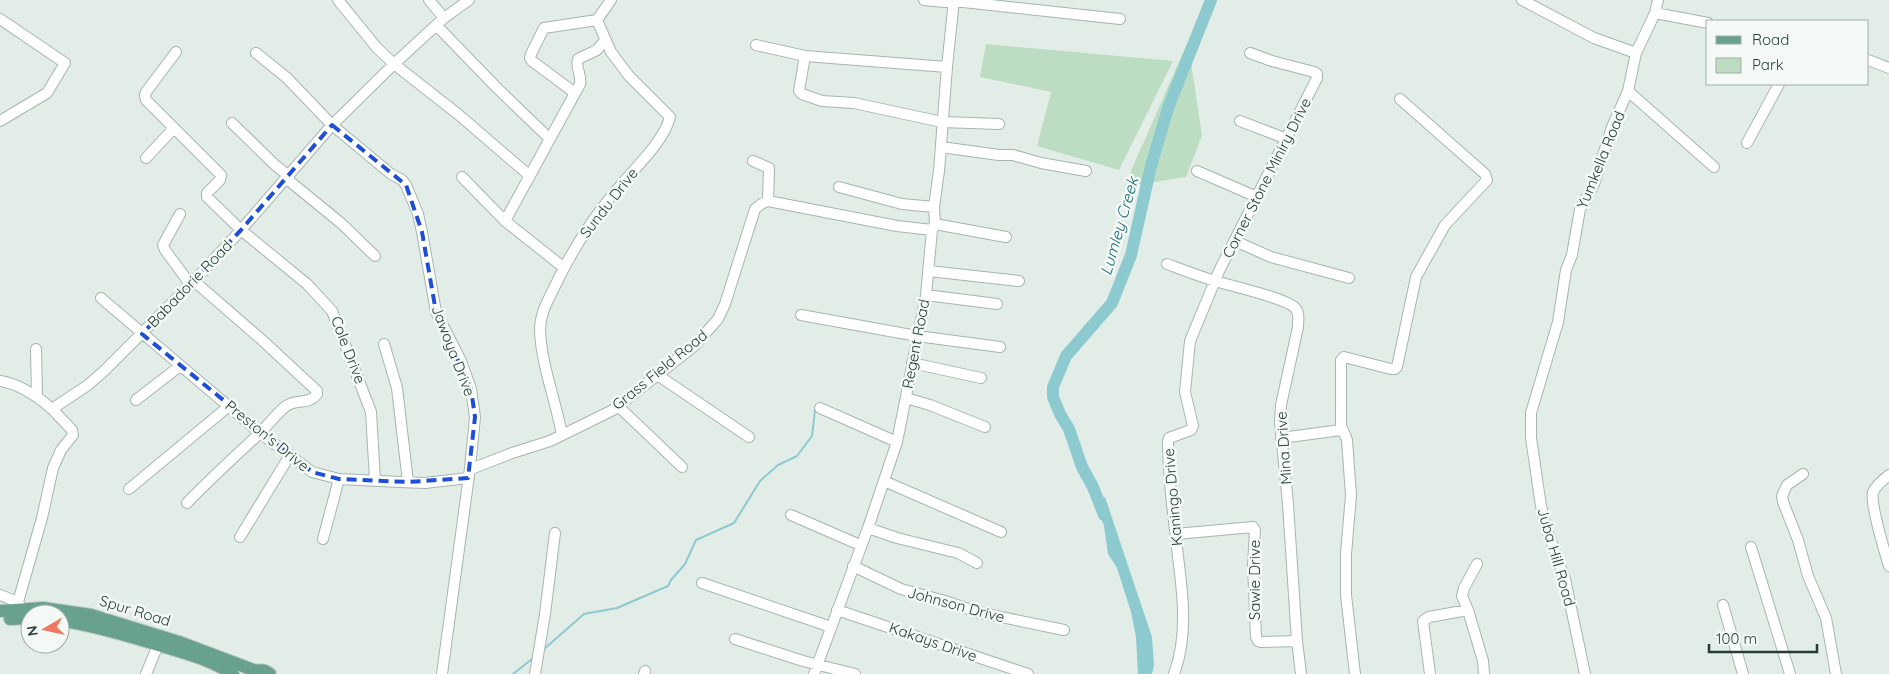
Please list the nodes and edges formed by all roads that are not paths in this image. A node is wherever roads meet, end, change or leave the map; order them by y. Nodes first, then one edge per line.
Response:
1 (338, 0) edge
2 (429, 0) edge
3 (469, 0) edge
4 (611, 0) edge
5 (924, 0) edge
6 (954, 0) edge
7 (1522, 0) edge
8 (1658, 0) edge
9 (1654, 13) junction
10 (0, 19) edge
11 (1120, 19) dead end
12 (596, 20) junction
13 (441, 22) junction
14 (1706, 23) edge
15 (605, 40) junction
16 (756, 45) dead end
17 (176, 52) dead end
18 (256, 53) dead end
19 (1250, 53) dead end
20 (1636, 53) junction
21 (804, 56) junction
22 (1869, 60) edge
23 (394, 64) junction
24 (947, 67) junction
25 (1889, 68) edge
26 (1778, 85) edge
27 (1628, 91) junction
28 (575, 93) junction
29 (1400, 98) dead end
30 (0, 121) edge
31 (1240, 121) dead end
32 (942, 122) junction
33 (232, 123) dead end
34 (999, 124) dead end
35 (332, 126) junction
36 (174, 128) junction
37 (550, 139) junction
38 (1287, 139) junction
39 (1747, 143) dead end
40 (941, 147) junction
41 (146, 158) dead end
42 (753, 161) dead end
43 (1714, 167) dead end
44 (1086, 171) dead end
45 (1197, 171) dead end
46 (530, 176) junction
47 (288, 177) junction
48 (462, 177) dead end
49 (839, 187) dead end
50 (1258, 197) junction
51 (768, 202) junction
52 (934, 207) junction
53 (180, 214) dead end
54 (505, 221) junction
55 (933, 227) junction
56 (241, 230) junction
57 (1006, 237) dead end
58 (1235, 242) junction
59 (374, 256) dead end
60 (1167, 264) dead end
61 (563, 267) junction
62 (929, 271) junction
63 (1349, 278) dead end
64 (1019, 281) dead end
65 (1215, 281) junction
66 (192, 282) junction
67 (926, 295) junction
68 (101, 298) dead end
69 (997, 304) dead end
70 (801, 315) dead end
71 (142, 334) junction
72 (917, 336) junction
73 (384, 344) dead end
74 (1000, 347) dead end
75 (36, 349) dead end
76 (912, 363) junction
77 (180, 366) junction
78 (656, 374) junction
79 (981, 378) dead end
80 (1539, 380) joint
81 (0, 381) edge
82 (37, 396) junction
83 (906, 398) junction
84 (136, 400) dead end
85 (229, 406) junction
86 (618, 406) junction
87 (52, 408) junction
88 (820, 408) dead end
89 (985, 427) dead end
90 (1341, 430) junction
91 (260, 433) junction
92 (562, 435) junction
93 (749, 437) dead end
94 (1281, 438) junction
95 (897, 442) junction
96 (290, 455) junction
97 (682, 467) dead end
98 (470, 474) junction
99 (1803, 474) dead end
100 (1889, 474) edge
101 (338, 479) junction
102 (375, 480) junction
103 (408, 482) junction
104 (884, 482) junction
105 (129, 489) dead end
106 (187, 504) dead end
107 (791, 515) dead end
108 (868, 528) junction
109 (1001, 532) dead end
110 (555, 533) dead end
111 (1176, 534) junction
112 (240, 537) dead end
113 (323, 539) dead end
114 (1885, 541) edge
115 (860, 545) junction
116 (1751, 547) dead end
117 (977, 563) dead end
118 (1477, 564) dead end
119 (853, 566) junction
120 (1889, 566) edge
121 (702, 583) dead end
122 (0, 595) edge
123 (26, 604) edge
124 (1723, 605) dead end
125 (20, 609) edge
126 (837, 610) junction
127 (1468, 610) junction
128 (0, 611) edge
129 (70, 611) edge
130 (20, 612) edge
131 (20, 613) edge
132 (0, 620) edge
133 (70, 622) edge
134 (830, 627) junction
135 (1064, 630) dead end
136 (735, 639) dead end
137 (1297, 641) junction
138 (158, 645) junction
139 (815, 669) edge
140 (253, 672) edge
141 (146, 674) edge
142 (233, 674) edge
143 (272, 674) edge
144 (442, 674) edge
145 (535, 674) edge
146 (855, 674) edge
147 (1028, 674) edge
148 (1174, 674) edge
149 (1301, 674) edge
150 (1355, 674) edge
151 (1430, 674) edge
152 (1484, 674) edge
153 (1585, 674) edge
154 (1743, 674) edge
155 (1790, 674) edge
156 (1836, 674) edge

1 - 23 street
2 - 13 street
3 - 13 street, Babadorie Road
4 - 12 street
5 - 6 street
6 - 11 street
6 - 24 street, Regent Road
7 - 20 street
8 - 9 street, Yumkella Road
9 - 14 street
9 - 20 street, Yumkella Road
10 - 30 street
12 - 15 street, Sundu Drive
12 - 28 street
13 - 23 street, Babadorie Road
13 - 37 street
15 - 28 street
15 - 61 street, Sundu Drive
16 - 21 street
17 - 36 street
18 - 35 street, Jawoya Drive
19 - 38 street, Corner Stone Miniry Drive
20 - 27 street, Yumkella Road
21 - 24 street
21 - 32 street
22 - 25 street
23 - 35 street, Babadorie Road
23 - 46 street
24 - 32 street, Regent Road
26 - 39 street
27 - 43 street
27 - 80 street, Yumkella Road
28 - 37 street
29 - 90 street
31 - 38 street
32 - 34 street
32 - 40 street, Regent Road
33 - 47 street
35 - 47 street, Babadorie Road
35 - 98 street, Jawoya Drive
36 - 41 street
36 - 56 street, Cole Drive
37 - 46 street
38 - 50 street, Corner Stone Miniry Drive
40 - 44 street
40 - 52 street, Regent Road
42 - 51 street
45 - 50 street
46 - 54 street
47 - 56 street, Babadorie Road
47 - 59 street
48 - 54 street
49 - 52 street
50 - 58 street, Corner Stone Miniry Drive
51 - 55 street
51 - 78 street, Grass Field Road
52 - 55 street, Regent Road
53 - 66 street
54 - 61 street
55 - 57 street
55 - 62 street, Regent Road
56 - 66 street, Babadorie Road
56 - 102 street, Cole Drive
58 - 63 street
58 - 65 street, Corner Stone Miniry Drive
60 - 65 street
61 - 92 street, Sundu Drive
62 - 64 street
62 - 67 street, Regent Road
65 - 94 street, Mina Drive
65 - 111 street, Kaningo Drive
66 - 71 street, Babadorie Road
66 - 91 street
67 - 69 street
67 - 72 street, Regent Road
68 - 71 street, Preston's Drive
70 - 72 street
71 - 77 street, Preston's Drive
71 - 87 street, Babadorie Road
72 - 74 street
72 - 76 street, Regent Road
73 - 103 street
75 - 82 street
76 - 79 street
76 - 83 street, Regent Road
77 - 84 street
77 - 85 street, Preston's Drive
78 - 86 street, Grass Field Road
78 - 93 street
80 - 153 street, Juba Hill Road
81 - 82 street
82 - 87 street
83 - 89 street
83 - 95 street, Regent Road
85 - 91 street, Preston's Drive
85 - 105 street
86 - 92 street, Grass Field Road
86 - 97 street
87 - 123 street
88 - 95 street
90 - 94 street
90 - 150 street
91 - 96 street, Preston's Drive
91 - 106 street
92 - 98 street, Grass Field Road
94 - 137 street, Mina Drive
95 - 104 street, Regent Road
96 - 101 street, Preston's Drive
96 - 112 street
98 - 103 street, Preston's Drive
98 - 144 street, Jawoya Drive
99 - 156 street
100 - 114 street
101 - 102 street, Preston's Drive
101 - 113 street
102 - 103 street, Preston's Drive
104 - 108 street, Regent Road
104 - 109 street
107 - 115 street
108 - 115 street, Regent Road
108 - 117 street
110 - 145 street
111 - 137 street, Sawie Drive
111 - 148 street, Kaningo Drive
114 - 120 street
115 - 119 street, Regent Road
116 - 155 street
118 - 127 street
119 - 126 street, Regent Road
119 - 135 street, Johnson Drive
121 - 134 street
122 - 125 street
124 - 154 street
126 - 134 street, Regent Road
126 - 147 street, Kakays Drive
127 - 151 street
127 - 152 street
128 - 130 main road, Spur Road
129 - 140 main road, Spur Road
131 - 132 main road, Spur Road
133 - 138 main road, Spur Road
134 - 139 street, Regent Road
136 - 139 street
137 - 149 street, Mina Drive
138 - 141 street, Spur Road
138 - 142 main road, Spur Road
139 - 146 street
140 - 143 main road, Spur Road

